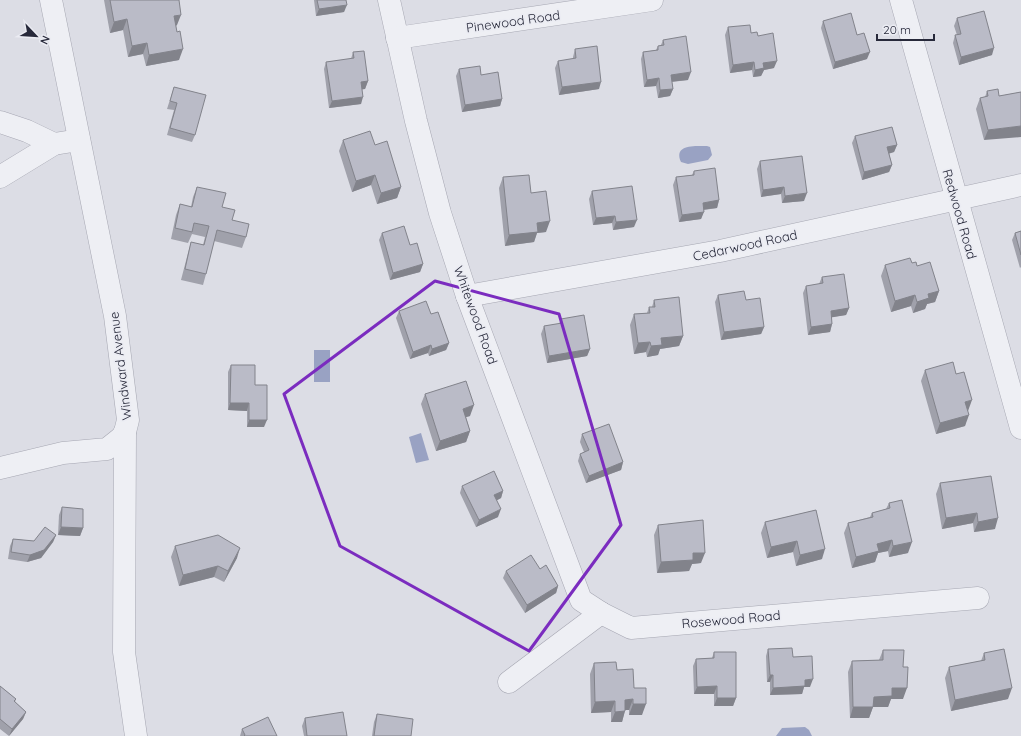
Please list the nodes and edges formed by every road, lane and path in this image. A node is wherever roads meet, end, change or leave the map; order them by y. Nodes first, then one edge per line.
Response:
1 (51, 0) edge
2 (389, 0) edge
3 (652, 0) edge
4 (901, 0) edge
5 (397, 38) junction
6 (0, 122) edge
7 (79, 140) junction
8 (54, 144) junction
9 (0, 177) edge
10 (1021, 185) edge
11 (956, 200) junction
12 (468, 296) junction
13 (1021, 428) edge
14 (125, 432) junction
15 (0, 468) edge
16 (978, 598) dead end
17 (601, 613) junction
18 (509, 682) dead end
19 (136, 736) edge

1 - 7 street, Windward Avenue
2 - 5 street, Whitewood Road
3 - 5 street, Pinewood Road
4 - 11 street, Redwood Road
5 - 12 street, Whitewood Road
6 - 8 street
7 - 8 street
7 - 14 street, Windward Avenue
8 - 9 street
10 - 11 street, Cedarwood Road
11 - 12 street, Cedarwood Road
11 - 13 street, Redwood Road
12 - 17 street, Whitewood Road
14 - 15 street
14 - 19 street, Windward Avenue
16 - 17 street, Rosewood Road
17 - 18 street

